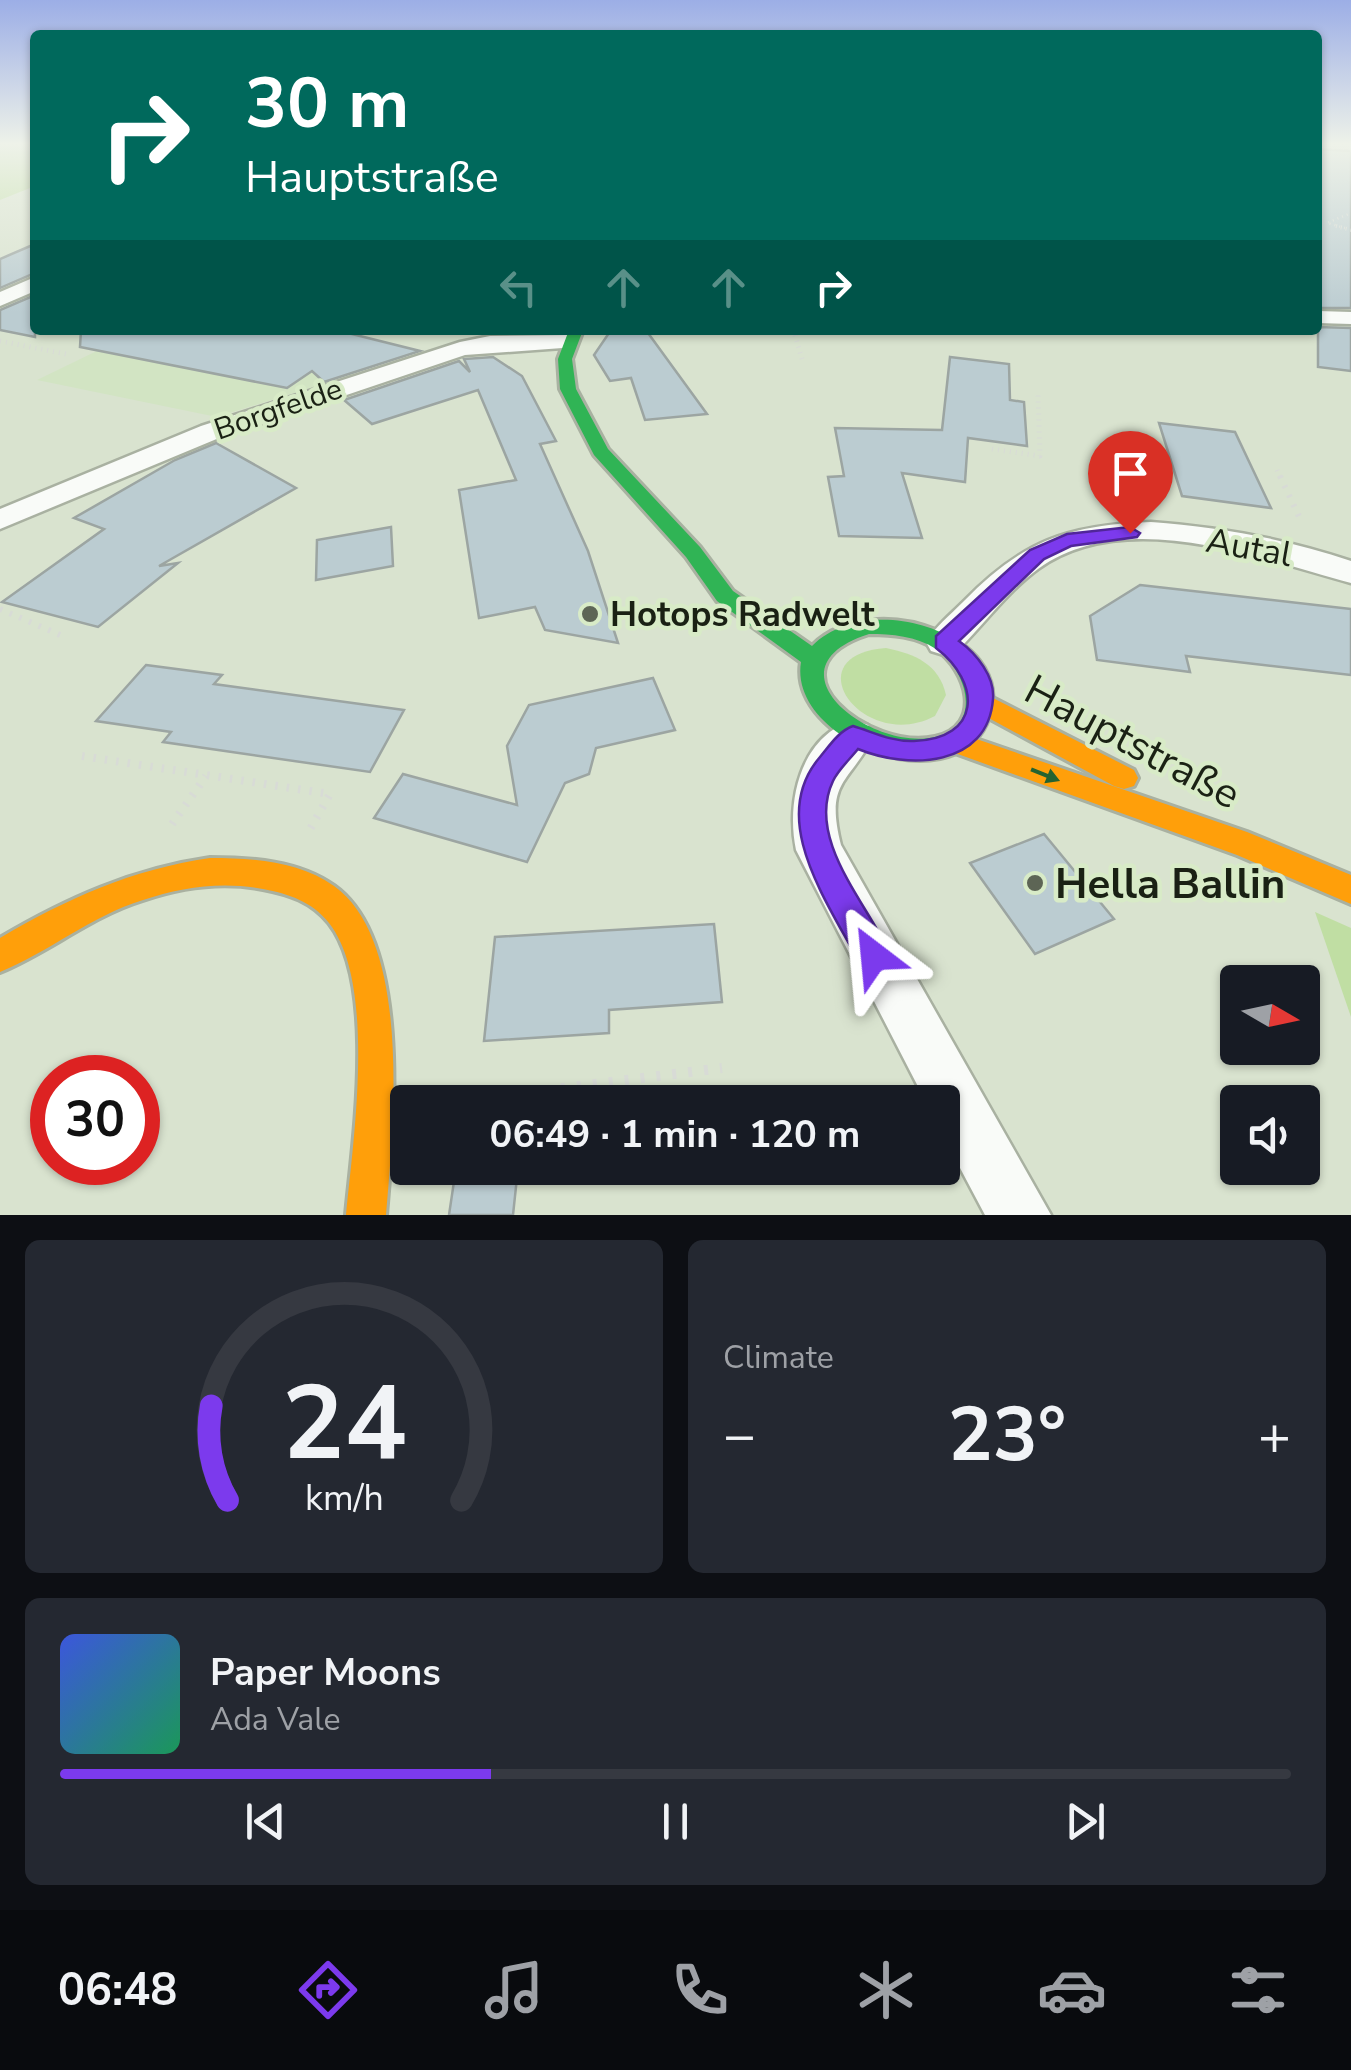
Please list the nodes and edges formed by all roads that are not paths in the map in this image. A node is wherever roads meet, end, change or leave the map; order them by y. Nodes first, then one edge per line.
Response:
1 (30, 285) edge
2 (0, 300) edge
3 (1322, 318) edge
4 (1351, 318) edge
5 (572, 336) edge
6 (0, 520) edge
7 (692, 551) junction
8 (1351, 572) edge
9 (736, 573) dead end
10 (816, 617) dead end
11 (847, 631) junction
12 (944, 642) junction
13 (812, 658) junction
14 (983, 703) junction
15 (853, 736) junction
16 (954, 742) junction
17 (1247, 845) junction
18 (1351, 890) edge
19 (0, 956) edge
20 (366, 1215) edge
21 (1018, 1215) edge

1 - 2 street
3 - 4 street
5 - 6 street, Borgfelde
5 - 7 main road
7 - 9 main road
7 - 13 main road
8 - 12 street, Autal
10 - 11 main road
11 - 12 main road
11 - 13 main road
12 - 14 main road, Hauptstraße
13 - 15 main road, Hauptstraße
14 - 16 main road, Hauptstraße
14 - 17 main road, Hauptstraße
15 - 16 main road, Hauptstraße
15 - 21 street
16 -> 17 main road, Hauptstraße
17 - 18 main road, Hauptstraße
19 - 20 main road

